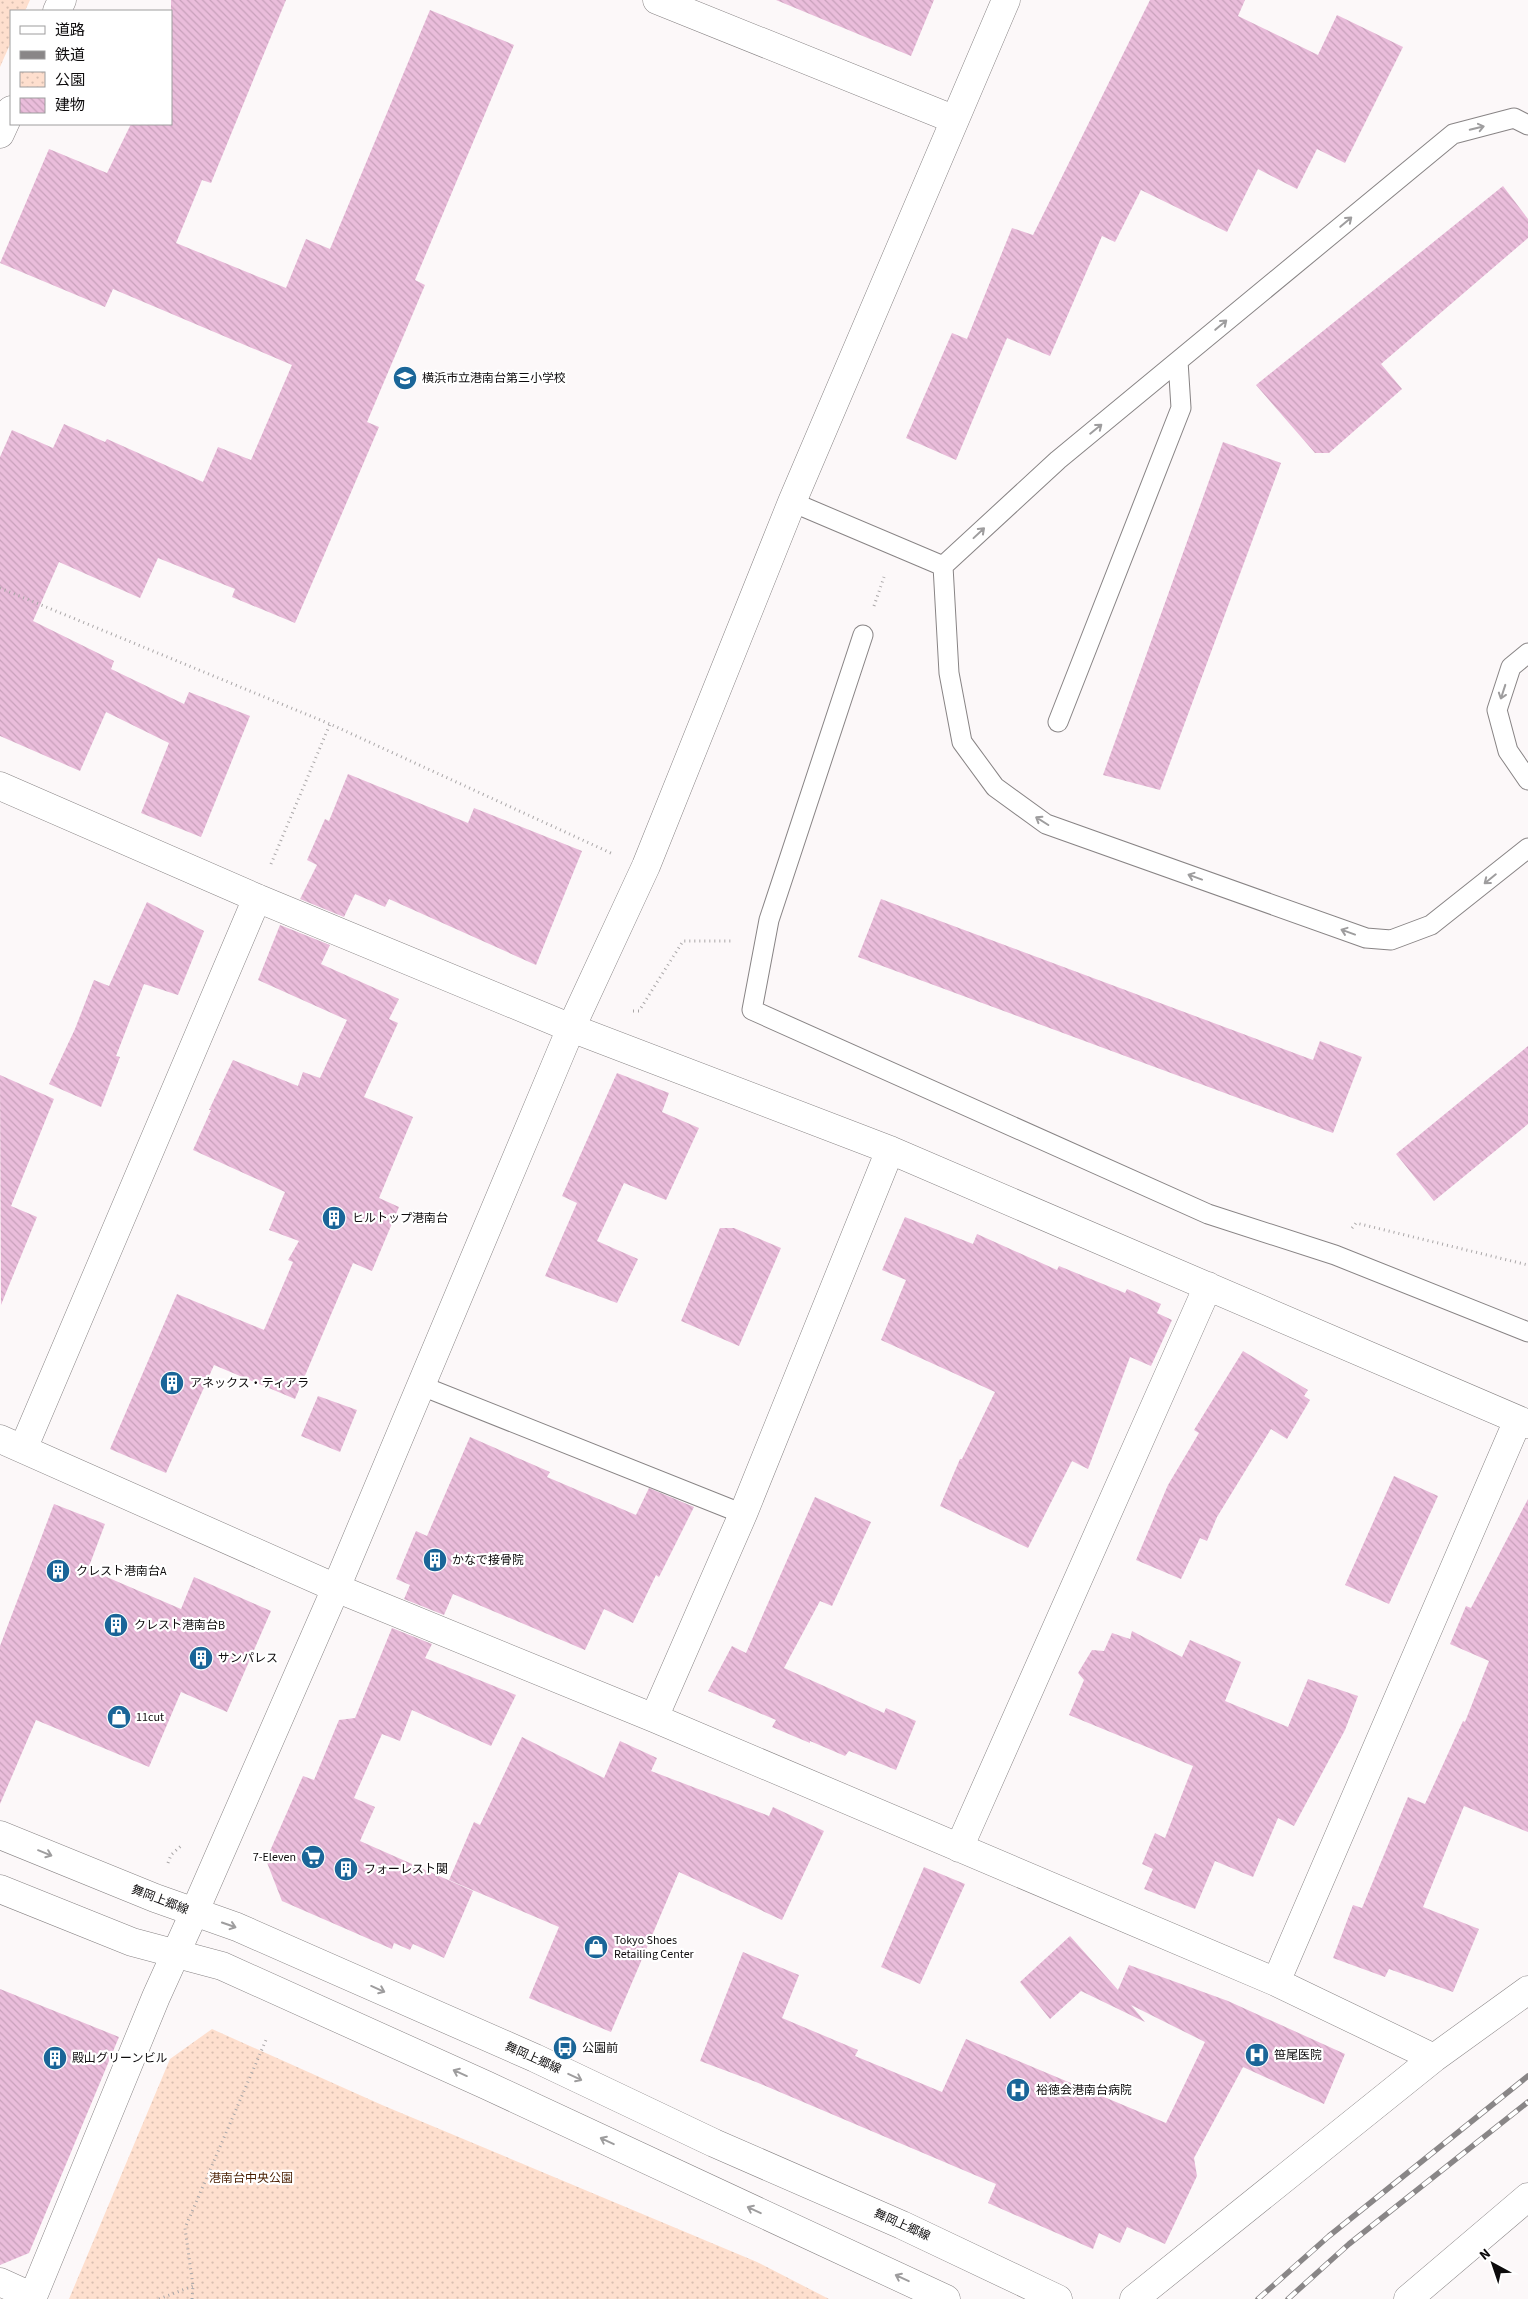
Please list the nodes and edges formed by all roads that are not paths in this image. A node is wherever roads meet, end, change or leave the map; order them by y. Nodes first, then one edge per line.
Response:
1 (656, 0) edge
2 (1006, 0) edge
3 (10, 112) edge
4 (953, 118) junction
5 (1528, 125) edge
6 (0, 134) edge
7 (1178, 361) junction
8 (792, 502) junction
9 (943, 566) junction
10 (863, 635) road end
11 (1528, 653) edge
12 (1058, 722) dead end
13 (1528, 780) edge
14 (0, 786) edge
15 (1528, 848) edge
16 (257, 898) junction
17 (571, 1028) junction
18 (890, 1150) junction
19 (1208, 1286) junction
20 (1528, 1332) edge
21 (422, 1386) junction
22 (1523, 1422) edge
23 (11, 1444) edge
24 (743, 1514) junction
25 (336, 1588) junction
26 (654, 1718) junction
27 (0, 1835) edge
28 (958, 1848) junction
29 (0, 1889) edge
30 (194, 1913) junction
31 (176, 1953) junction
32 (1276, 1982) junction
33 (1528, 1990) edge
34 (1434, 2058) junction
35 (1528, 2196) edge
36 (0, 2282) edge
37 (32, 2298) edge
38 (946, 2299) edge
39 (1058, 2299) edge
40 (1134, 2299) edge
41 (1408, 2299) edge

1 - 4 street
2 - 4 street
3 - 6 street
4 - 8 street
7 -> 5 lane
9 -> 7 lane
7 - 12 lane
8 - 9 lane
8 - 17 street
15 -> 9 lane
10 - 20 lane
11 -> 13 lane
14 - 16 street
16 - 17 street
16 - 23 street
17 - 18 street
17 - 21 street
18 - 19 street
18 - 24 street
19 - 22 street
19 - 28 street
21 - 24 lane
21 - 25 street
22 - 32 street
23 - 25 street
24 - 26 street
25 - 26 street
25 - 30 street
26 - 28 street
27 -> 30 street, 舞岡上郷線
28 - 32 street
29 - 31 street
30 - 31 street
30 -> 39 street, 舞岡上郷線
31 - 37 street
38 -> 31 street
32 - 34 street
33 - 34 street
34 - 40 street
35 - 41 street
36 - 37 street

